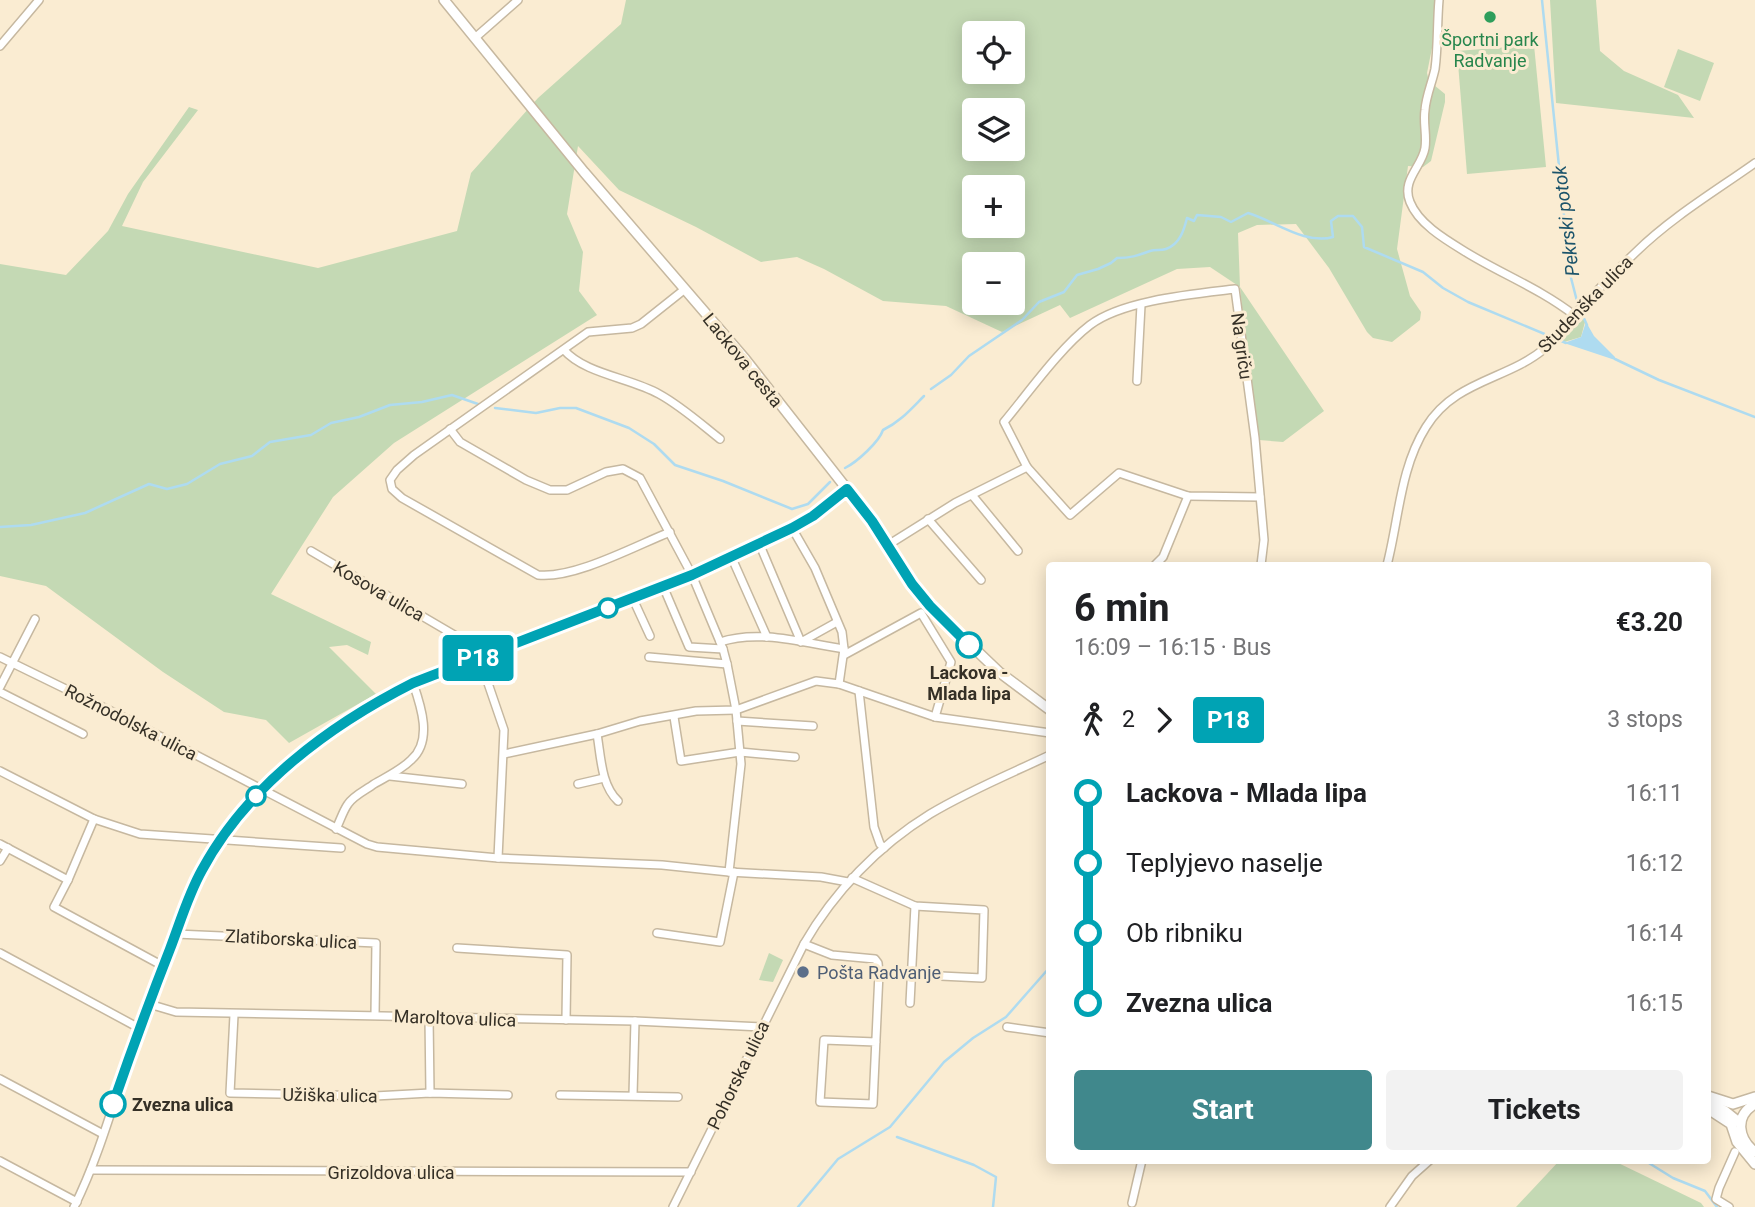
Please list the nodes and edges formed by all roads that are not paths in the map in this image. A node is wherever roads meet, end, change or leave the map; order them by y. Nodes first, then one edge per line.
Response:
1 (38, 0) edge
2 (444, 0) edge
3 (518, 0) edge
4 (1439, 0) edge
5 (476, 37) junction
6 (0, 46) edge
7 (1755, 163) edge
8 (685, 289) junction
9 (1141, 305) junction
10 (1575, 314) junction
11 (565, 351) junction
12 (1137, 381) dead end
13 (450, 429) junction
14 (720, 439) dead end
15 (1027, 467) junction
16 (847, 489) junction
17 (972, 495) junction
18 (1188, 496) junction
19 (1260, 498) junction
20 (929, 519) junction
21 (792, 528) junction
22 (670, 532) junction
23 (759, 543) junction
24 (888, 545) junction
25 (311, 551) dead end
26 (1018, 551) dead end
27 (731, 556) junction
28 (1158, 562) edge
29 (1261, 562) edge
30 (1388, 562) edge
31 (692, 575) junction
32 (981, 580) dead end
33 (663, 586) junction
34 (633, 598) junction
35 (35, 619) dead end
36 (837, 622) junction
37 (650, 636) dead end
38 (767, 637) junction
39 (801, 642) junction
40 (722, 645) junction
41 (844, 652) junction
42 (0, 657) edge
43 (479, 657) junction
44 (649, 657) dead end
45 (12, 663) junction
46 (727, 664) junction
47 (413, 683) junction
48 (839, 684) junction
49 (0, 689) edge
50 (859, 691) junction
51 (1046, 707) edge
52 (736, 710) junction
53 (674, 717) junction
54 (935, 717) junction
55 (737, 722) junction
56 (813, 726) dead end
57 (1046, 732) edge
58 (83, 734) dead end
59 (597, 734) junction
60 (740, 752) junction
61 (504, 754) junction
62 (796, 757) dead end
63 (1046, 757) edge
64 (0, 771) edge
65 (389, 775) junction
66 (604, 778) junction
67 (462, 784) dead end
68 (578, 784) dead end
69 (261, 790) junction
70 (618, 801) dead end
71 (94, 819) junction
72 (336, 829) junction
73 (220, 841) junction
74 (4, 846) edge
75 (341, 848) dead end
76 (884, 848) junction
77 (498, 858) junction
78 (0, 861) edge
79 (731, 872) junction
80 (68, 880) junction
81 (850, 880) junction
82 (915, 906) junction
83 (657, 933) dead end
84 (176, 934) junction
85 (804, 944) junction
86 (457, 948) dead end
87 (0, 953) edge
88 (163, 967) junction
89 (879, 973) junction
90 (911, 976) junction
91 (910, 1003) dead end
92 (149, 1004) junction
93 (234, 1015) junction
94 (375, 1015) junction
95 (429, 1017) junction
96 (566, 1020) junction
97 (635, 1021) junction
98 (762, 1027) junction
99 (1007, 1027) dead end
100 (139, 1028) junction
101 (1046, 1032) edge
102 (876, 1042) junction
103 (0, 1079) edge
104 (430, 1093) junction
105 (508, 1095) dead end
106 (633, 1095) junction
107 (560, 1096) dead end
108 (678, 1097) dead end
109 (1711, 1097) edge
110 (1755, 1097) edge
111 (1711, 1104) edge
112 (1755, 1104) edge
113 (1744, 1107) junction
114 (1711, 1111) edge
115 (1738, 1129) junction
116 (103, 1134) junction
117 (1746, 1151) edge
118 (0, 1161) edge
119 (1141, 1164) edge
120 (1426, 1164) edge
121 (1755, 1164) edge
122 (91, 1170) junction
123 (691, 1172) junction
124 (1132, 1203) dead end
125 (75, 1204) edge
126 (673, 1207) edge
127 (1390, 1207) edge
128 (1730, 1207) edge

1 - 6 street
2 - 5 street, Lackova cesta
3 - 5 street
4 - 10 street
5 - 8 street, Lackova cesta
7 - 10 street, Studenška ulica
8 - 11 street
8 - 16 street, Lackova cesta
9 - 12 street
9 - 15 street, Na griču
9 - 19 street, Na griču
10 - 30 street, Studenška ulica
11 - 13 street
11 - 14 street
13 - 22 street
13 - 22 street
15 - 17 street
15 - 18 street, Na griču
16 - 21 street
16 - 24 street, Lackova cesta
17 - 20 street
17 - 26 street
18 - 19 street, Na griču
18 - 28 street
19 - 29 street, Na griču
20 - 24 street
20 - 32 street
21 - 23 street
21 - 36 street
22 - 31 street
23 - 27 street
23 - 39 street
24 - 51 street, Lackova cesta
25 - 43 street, Kosova ulica
27 - 31 street
27 - 38 street
31 - 33 street
31 - 40 street
33 - 34 street
33 - 40 street
34 - 37 street
34 - 43 street
35 - 45 street
36 - 39 street
36 - 41 street
38 - 39 street
38 - 40 street
39 - 41 street
40 - 46 street
41 - 48 street
41 - 54 street
42 - 45 street, Rožnodolska ulica
43 - 47 street
43 - 61 street
44 - 46 street
45 - 49 street
45 - 69 street, Rožnodolska ulica
46 - 52 street
47 - 65 street
47 - 69 street
48 - 50 street
48 - 52 street
49 - 58 street
50 - 54 street
50 - 76 street
52 - 53 street
52 - 55 street
53 - 59 street
53 - 60 street
54 - 57 street
55 - 56 street
55 - 60 street
59 - 61 street
59 - 66 street
60 - 62 street
60 - 79 street
61 - 77 street
63 - 76 street, Pohorska ulica
64 - 71 street
65 - 67 street
65 - 72 street
66 - 68 street
66 - 70 street
69 - 72 street, Rožnodolska ulica
69 - 73 street
71 - 73 street
71 - 80 street
72 - 77 street, Rožnodolska ulica
73 - 75 street
73 - 84 street
74 - 78 street
74 - 80 street
76 - 81 street, Pohorska ulica
77 - 79 street, Rožnodolska ulica
79 - 81 street, Rožnodolska ulica
79 - 83 street
80 - 88 street
81 - 82 street
81 - 85 street, Pohorska ulica
82 - 90 street
82 - 90 street
84 - 88 street
84 - 94 street, Zlatiborska ulica
85 - 89 street
85 - 98 street, Pohorska ulica
86 - 96 street
87 - 100 street
88 - 92 street
89 - 90 street
89 - 102 street
90 - 91 street
92 - 93 street, Maroltova ulica
92 - 100 street
93 - 94 street, Maroltova ulica
93 - 104 street, Užiška ulica
94 - 95 street, Maroltova ulica
95 - 96 street, Maroltova ulica
95 - 104 street
96 - 97 street, Maroltova ulica
97 - 98 street, Maroltova ulica
97 - 106 street
98 - 123 street, Pohorska ulica
99 - 101 street
100 - 116 street
102 - 102 street
103 - 116 street
104 - 105 street, Užiška ulica
106 - 107 street
106 - 108 street
109 - 113 street
110 - 113 street
111 - 115 street
112 - 113 street
113 - 115 street
114 - 115 street
115 - 117 street
116 - 122 street
117 - 121 street
117 - 128 street
118 - 125 street
119 - 124 street
120 - 127 street
122 - 123 street, Grizoldova ulica
122 - 125 street
123 - 126 street, Pohorska ulica

